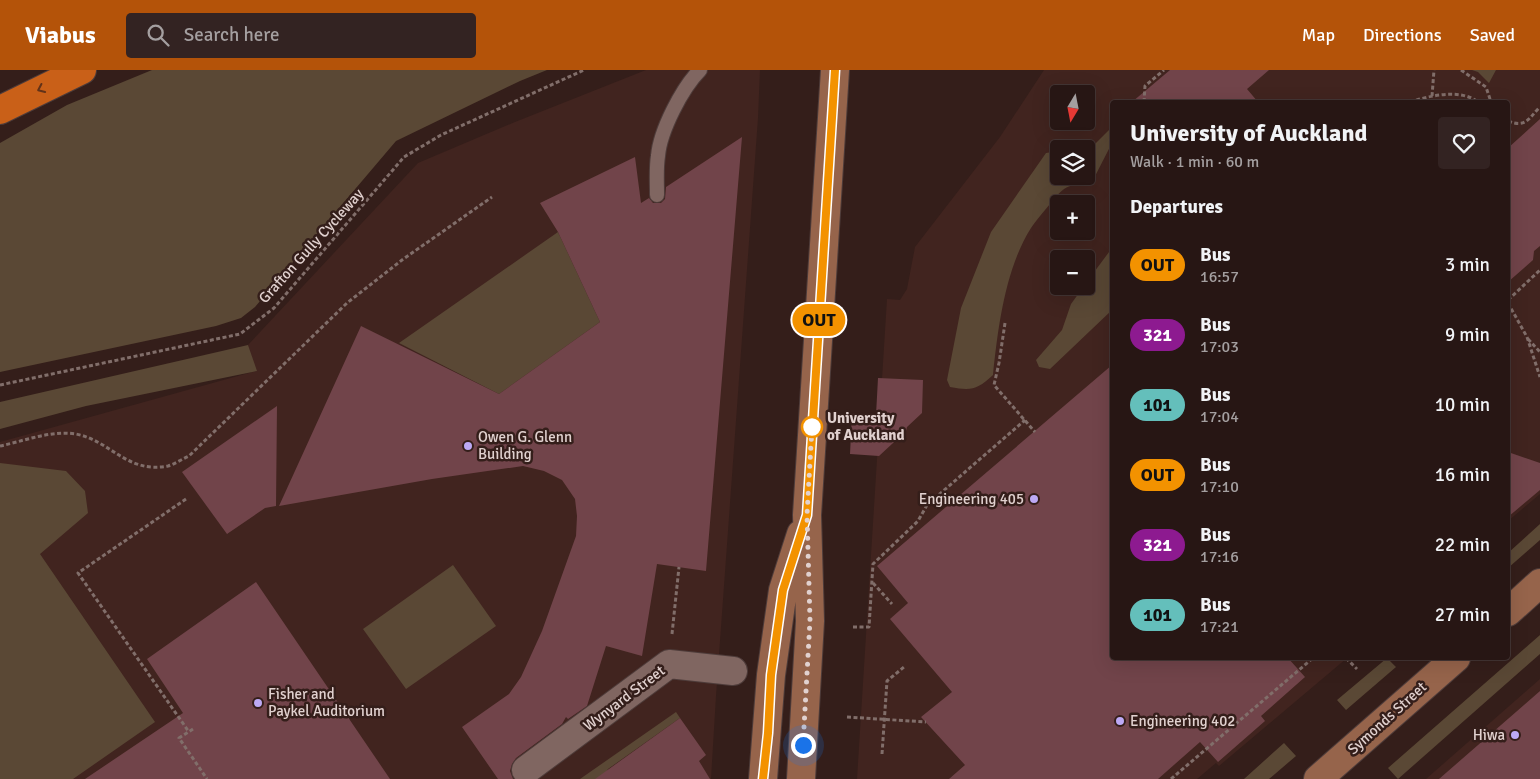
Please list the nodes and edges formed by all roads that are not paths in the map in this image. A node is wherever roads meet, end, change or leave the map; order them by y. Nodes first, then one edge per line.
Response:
1 (82, 70) edge
2 (700, 70) edge
3 (836, 70) edge
4 (0, 110) edge
5 (657, 195) dead end
6 (807, 515) junction
7 (1540, 584) edge
8 (1510, 610) edge
9 (1454, 660) edge
10 (733, 671) dead end
11 (526, 770) dead end
12 (763, 779) edge
13 (801, 779) edge
14 (1318, 779) edge

1 -> 4 highway
2 - 5 lane
3 - 6 main road
6 - 12 main road
6 - 13 main road
7 - 8 main road
9 - 14 main road, Symonds Street
10 - 11 street, Wynyard Street

